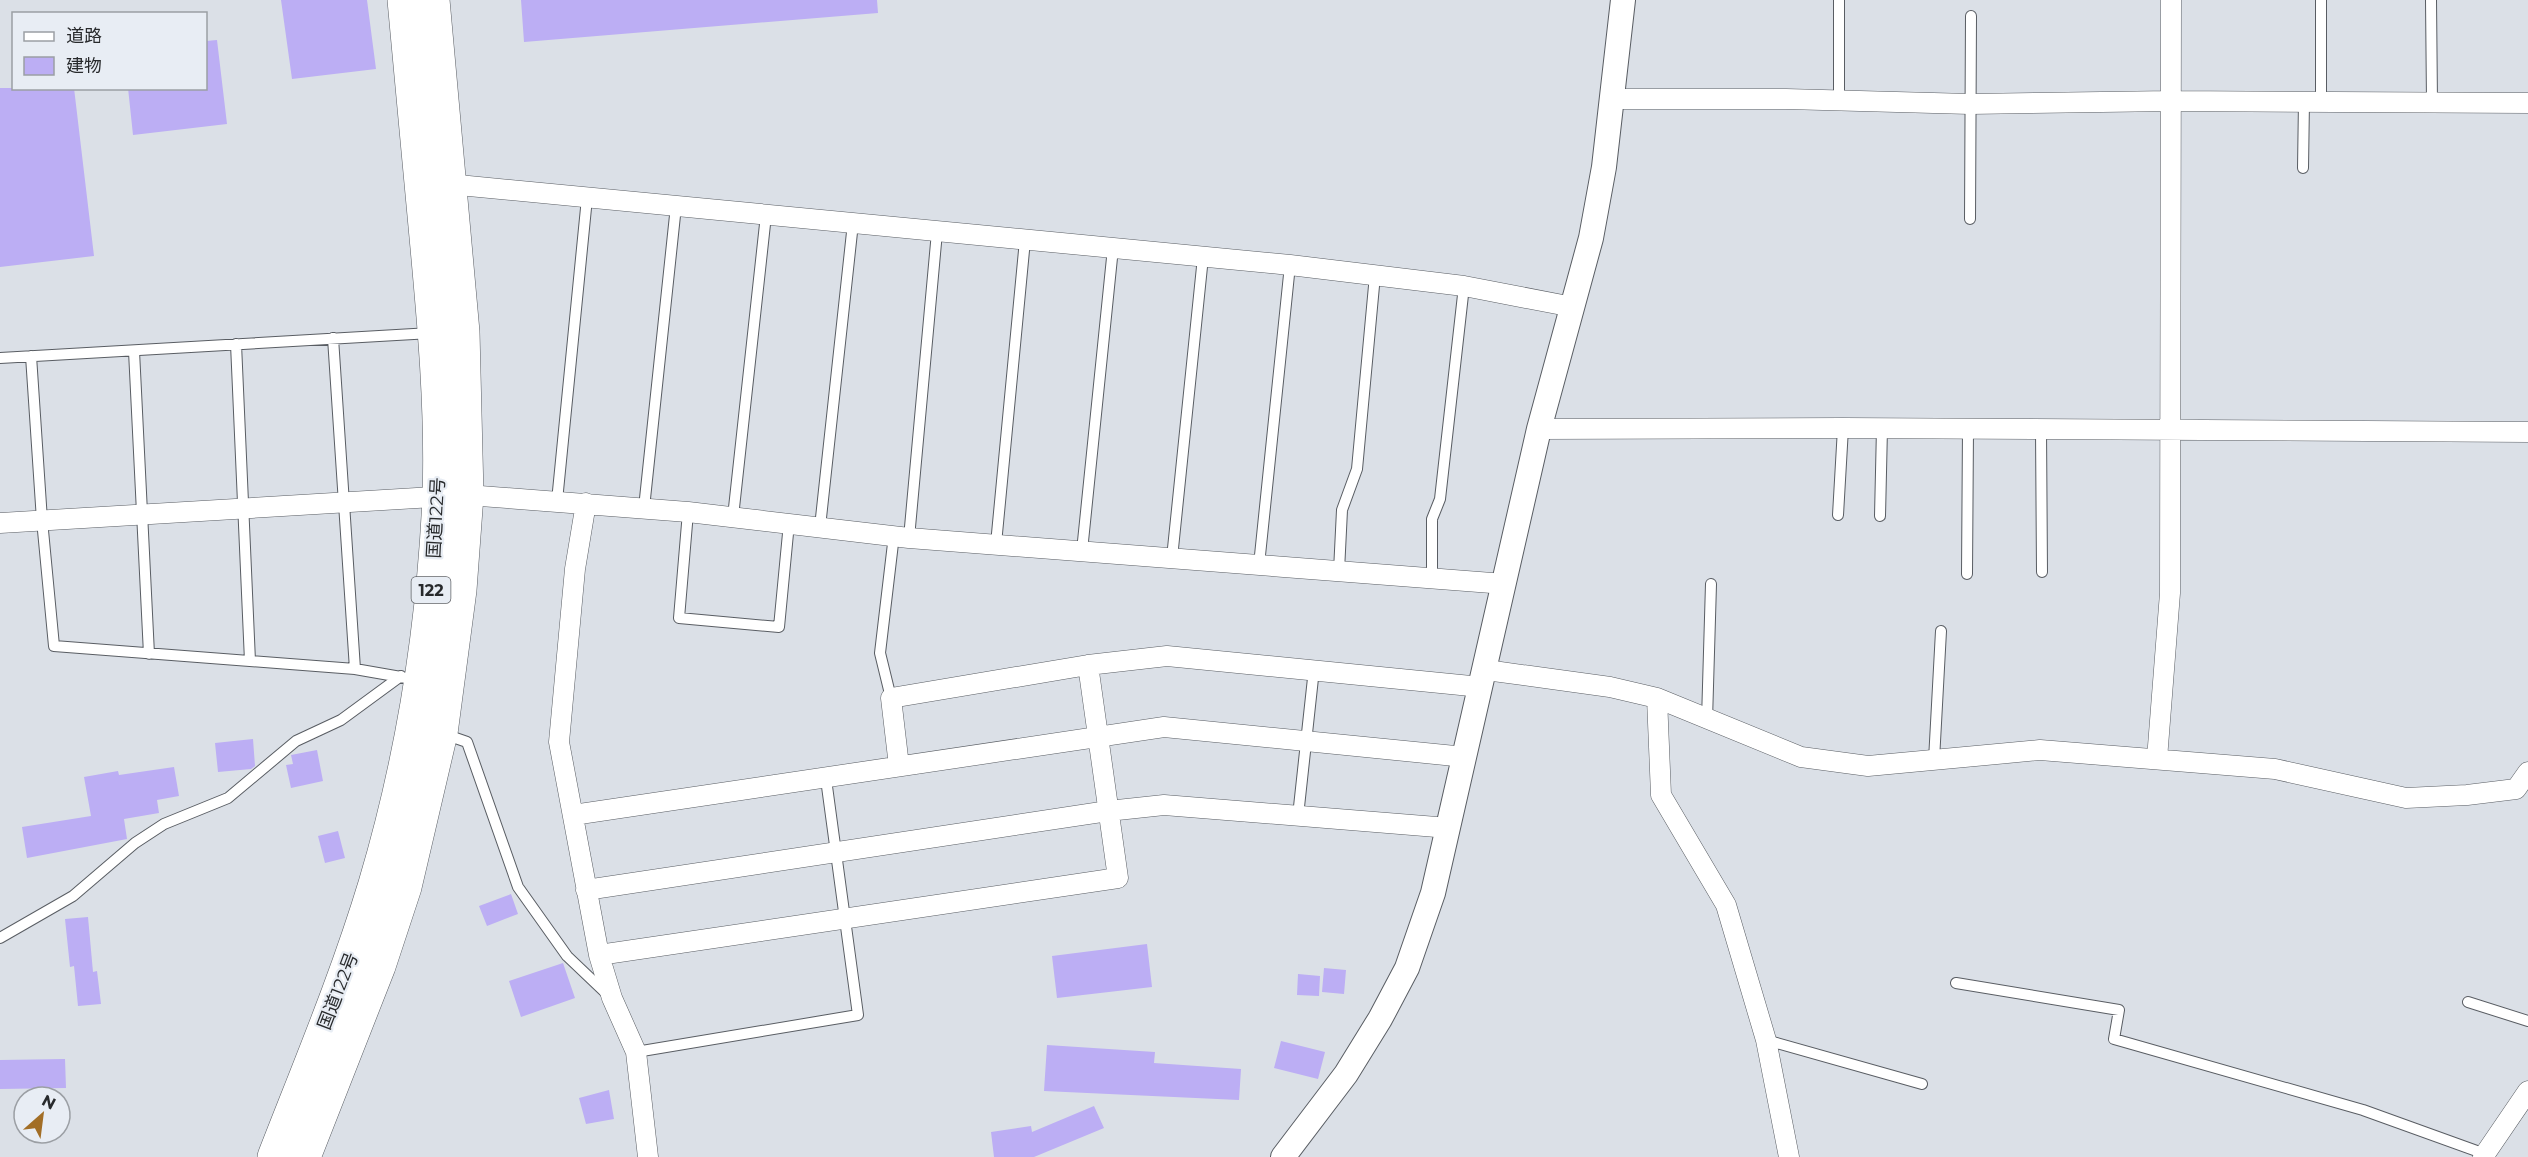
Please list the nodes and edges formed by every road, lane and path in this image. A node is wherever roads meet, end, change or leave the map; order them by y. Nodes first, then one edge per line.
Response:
1 (404, 0) edge
2 (433, 0) edge
3 (1623, 0) edge
4 (1839, 0) edge
5 (2171, 0) edge
6 (2321, 0) edge
7 (2432, 0) edge
8 (1971, 16) dead end
9 (1613, 99) junction
10 (1839, 101) junction
11 (2171, 101) junction
12 (2313, 102) junction
13 (2432, 102) junction
14 (2528, 103) edge
15 (1970, 104) junction
16 (2303, 168) dead end
17 (448, 184) junction
18 (587, 198) junction
19 (676, 206) junction
20 (766, 215) junction
21 (1970, 219) dead end
22 (853, 223) junction
23 (937, 232) junction
24 (1025, 240) junction
25 (1113, 248) junction
26 (1203, 257) junction
27 (1290, 265) junction
28 (1376, 275) junction
29 (1464, 286) junction
30 (1573, 307) junction
31 (435, 333) junction
32 (333, 338) junction
33 (236, 344) junction
34 (134, 351) junction
35 (31, 356) junction
36 (0, 358) edge
37 (1843, 428) junction
38 (1882, 428) junction
39 (1539, 429) junction
40 (1968, 429) junction
41 (2041, 430) junction
42 (2172, 432) junction
43 (2528, 432) edge
44 (453, 495) junction
45 (344, 501) junction
46 (557, 501) junction
47 (586, 503) junction
48 (242, 508) junction
49 (644, 508) junction
50 (688, 512) junction
51 (143, 514) junction
52 (1838, 515) dead end
53 (1880, 516) dead end
54 (733, 517) junction
55 (42, 520) junction
56 (0, 523) edge
57 (789, 523) junction
58 (820, 527) junction
59 (902, 536) junction
60 (996, 544) junction
61 (1082, 551) junction
62 (1172, 558) junction
63 (1259, 565) junction
64 (1339, 571) junction
65 (2042, 572) dead end
66 (1967, 574) dead end
67 (1432, 579) junction
68 (1505, 584) junction
69 (1711, 584) dead end
70 (1941, 631) dead end
71 (149, 654) junction
72 (250, 661) junction
73 (1088, 665) junction
74 (355, 669) junction
75 (1314, 669) junction
76 (411, 678) junction
77 (1484, 678) junction
78 (891, 698) junction
79 (1657, 698) junction
80 (1707, 720) junction
81 (441, 733) junction
82 (1098, 737) junction
83 (1306, 742) junction
84 (1465, 757) junction
85 (2157, 759) junction
86 (1934, 760) junction
87 (900, 766) junction
88 (2528, 772) edge
89 (826, 778) junction
90 (1108, 811) junction
91 (573, 815) junction
92 (1298, 816) junction
93 (1449, 828) junction
94 (837, 853) junction
95 (586, 890) junction
96 (845, 919) junction
97 (0, 938) edge
98 (599, 955) junction
99 (1956, 983) dead end
100 (612, 998) junction
101 (2468, 1002) dead end
102 (2528, 1020) edge
103 (1766, 1040) junction
104 (636, 1052) junction
105 (1922, 1084) dead end
106 (2528, 1091) edge
107 (2484, 1155) edge
108 (274, 1157) edge
109 (304, 1157) edge
110 (648, 1157) edge
111 (1283, 1157) edge
112 (1789, 1157) edge

1 - 31 highway, 国道122号 / 122
2 - 17 highway, 国道122号 / 122
3 - 9 street
4 - 10 lane
5 - 11 street
6 - 12 lane
7 - 13 lane
8 - 15 lane
9 - 10 street
9 - 30 street
10 - 15 street
11 - 12 street
11 - 15 street
11 - 42 street
12 - 13 street
12 - 16 lane
13 - 14 street
15 - 21 lane
17 - 18 street
17 - 44 highway, 国道122号 / 122
18 - 19 street
18 - 46 lane
19 - 20 street
19 - 49 lane
20 - 22 street
20 - 54 lane
22 - 23 street
22 - 58 lane
23 - 24 street
23 - 59 lane
24 - 25 street
24 - 60 lane
25 - 26 street
25 - 61 lane
26 - 27 street
26 - 62 lane
27 - 28 street
27 - 63 lane
28 - 29 street
28 - 64 lane
29 - 30 street
29 - 67 lane
30 - 39 street
31 - 32 lane
31 - 44 highway, 国道122号 / 122
32 - 33 lane
32 - 45 lane
33 - 34 lane
33 - 48 lane
34 - 35 lane
34 - 51 lane
35 - 36 lane
35 - 55 lane
37 - 38 street
37 - 39 street
37 - 52 lane
38 - 40 street
38 - 53 lane
39 - 68 street
40 - 41 street
40 - 66 lane
41 - 42 street
41 - 65 lane
42 - 43 street
42 - 85 street
44 - 45 street
44 - 46 street
44 - 76 highway, 国道122号 / 122
44 - 81 highway, 国道122号 / 122
45 - 48 street
45 - 74 lane
46 - 47 street
47 - 49 street
47 - 91 street
48 - 51 street
48 - 72 lane
49 - 50 street
50 - 54 street
50 - 57 lane
51 - 55 street
51 - 71 lane
54 - 57 street
55 - 56 street
55 - 71 lane
57 - 58 street
58 - 59 street
59 - 60 street
59 - 78 lane
60 - 61 street
61 - 62 street
62 - 63 street
63 - 64 street
64 - 67 street
67 - 68 street
68 - 77 street
69 - 80 lane
70 - 86 lane
71 - 72 lane
72 - 74 lane
73 - 75 street
73 - 78 street
73 - 82 street
74 - 76 lane
75 - 77 street
75 - 83 lane
76 - 97 lane
76 - 108 highway, 国道122号 / 122
77 - 79 street
77 - 84 street
78 - 87 street
79 - 80 street
79 - 103 street
80 - 86 street
81 - 100 lane
81 - 109 highway, 国道122号 / 122
82 - 83 street
82 - 87 street
82 - 90 street
83 - 84 street
83 - 92 lane
84 - 93 street
85 - 86 street
85 - 88 street
87 - 89 street
89 - 91 street
89 - 94 lane
90 - 92 street
90 - 94 street
90 - 96 street
91 - 95 street
92 - 93 street
93 - 111 street
94 - 95 street
94 - 96 lane
95 - 98 street
96 - 98 street
96 - 104 lane
98 - 100 street
99 - 107 lane
100 - 104 street
101 - 102 lane
103 - 105 lane
103 - 112 street
104 - 110 street
106 - 107 street

